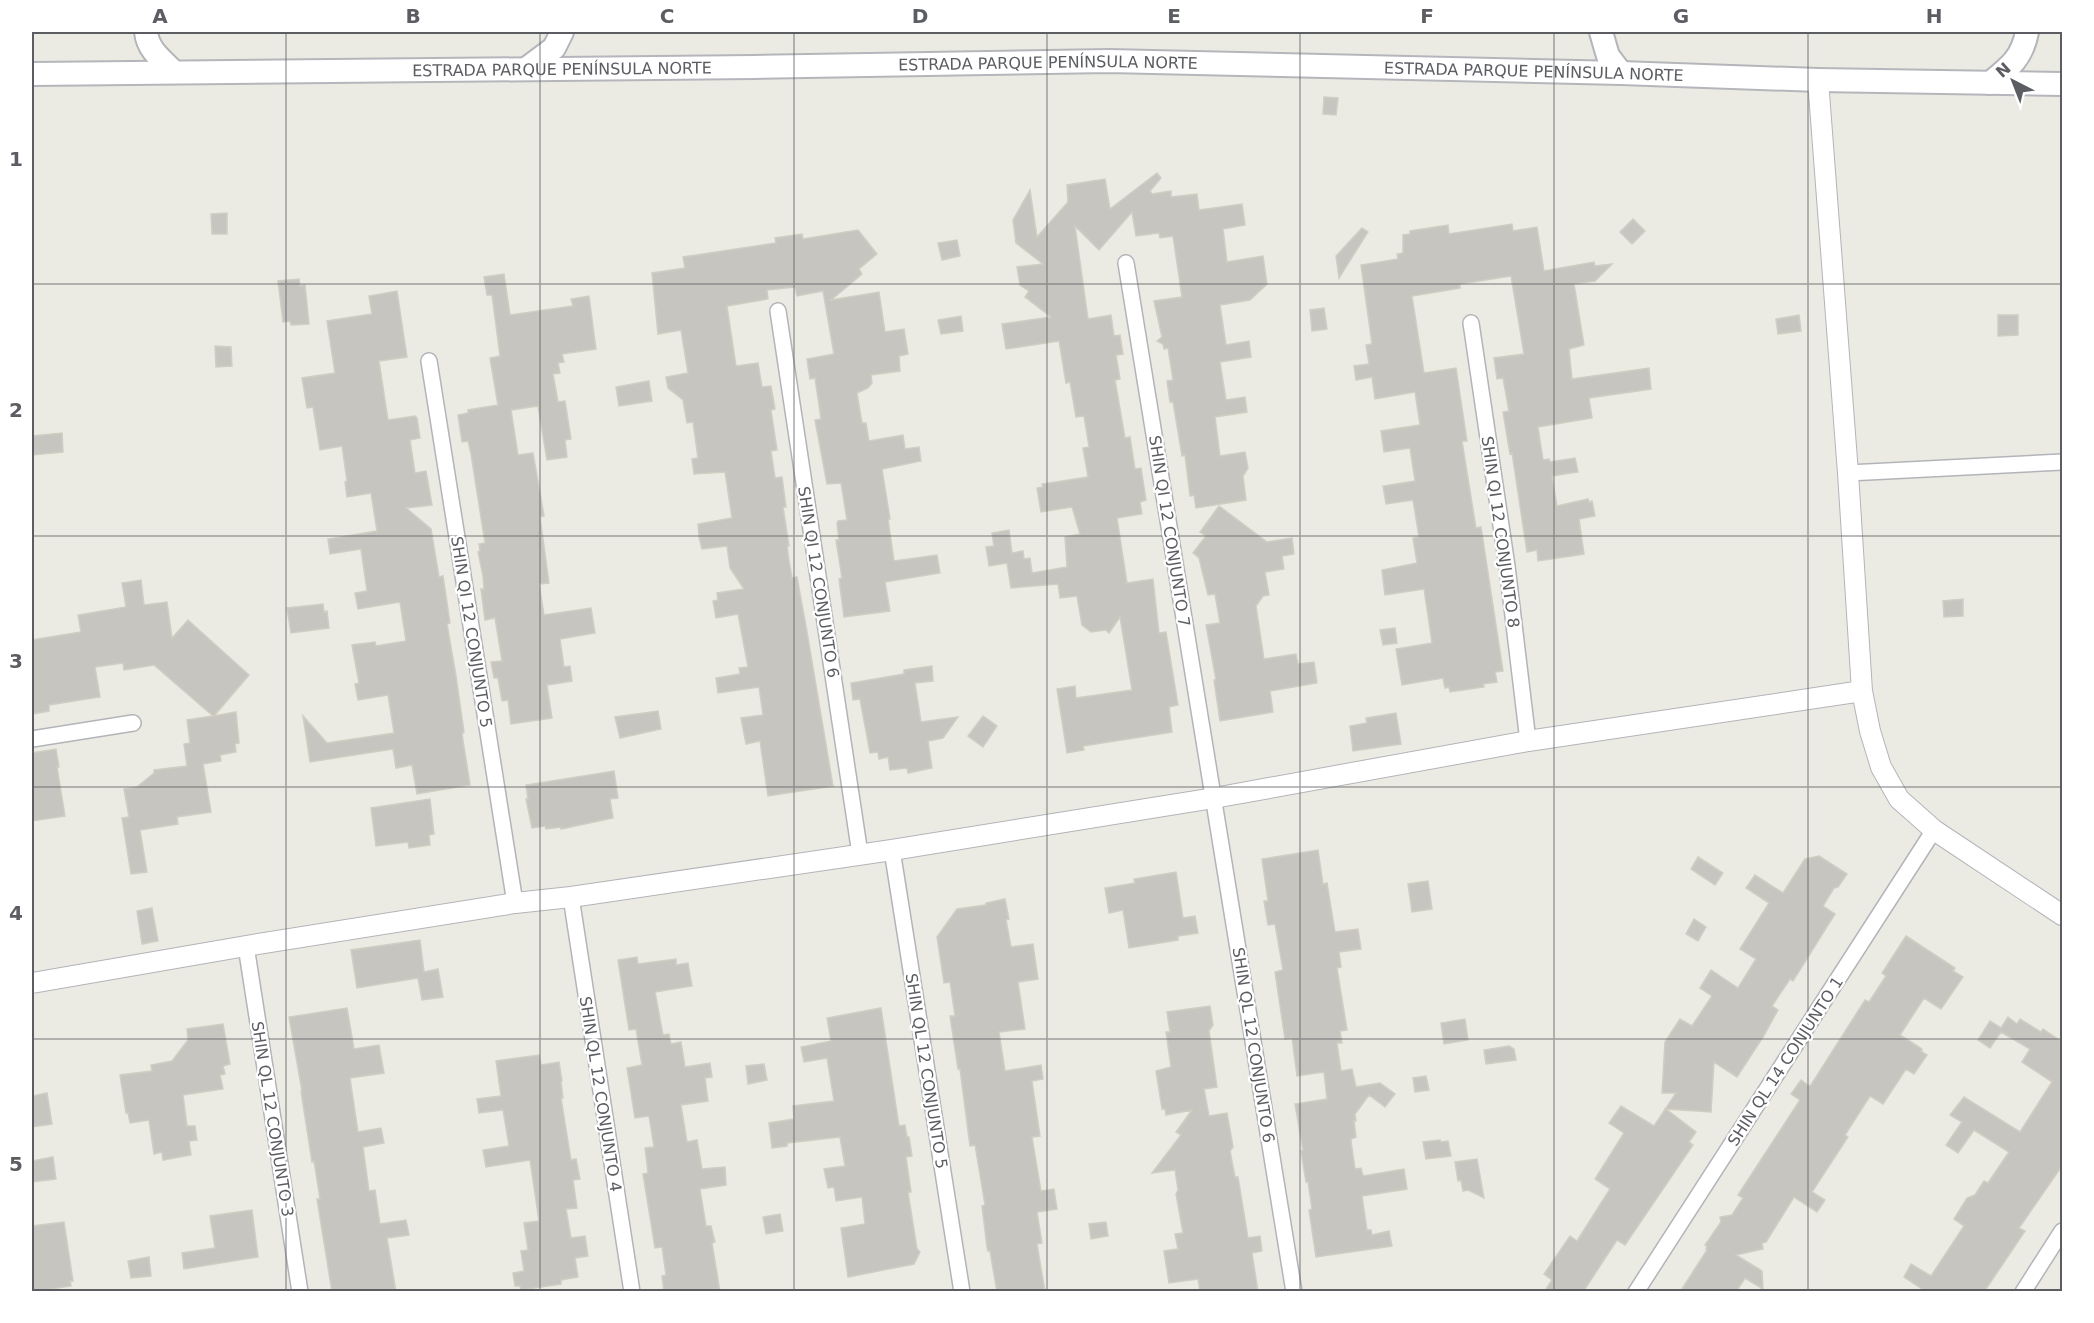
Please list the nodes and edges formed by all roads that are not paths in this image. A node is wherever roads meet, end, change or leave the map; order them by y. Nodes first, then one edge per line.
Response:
1 (146, 32) edge
2 (562, 32) edge
3 (1601, 32) edge
4 (2027, 32) edge
5 (526, 69) junction
6 (174, 72) junction
7 (1621, 73) junction
8 (32, 74) edge
9 (1818, 80) junction
10 (1990, 83) junction
11 (2062, 84) edge
12 (1126, 263) dead end
13 (778, 311) dead end
14 (1471, 323) dead end
15 (429, 361) dead end
16 (2062, 462) edge
17 (1848, 473) junction
18 (1862, 691) junction
19 (133, 723) dead end
20 (32, 739) edge
21 (1528, 741) junction
22 (1215, 798) junction
23 (1934, 830) junction
24 (892, 850) junction
25 (860, 854) junction
26 (571, 897) junction
27 (515, 903) junction
28 (2062, 915) edge
29 (246, 946) junction
30 (32, 983) edge
31 (2062, 1231) edge
32 (300, 1292) edge
33 (632, 1292) edge
34 (962, 1292) edge
35 (1294, 1292) edge
36 (1636, 1292) edge
37 (2023, 1292) edge

1 - 6 main road
2 - 5 main road
3 - 7 main road
4 - 10 main road
5 - 6 main road, ESTRADA PARQUE PENÍNSULA NORTE
5 - 7 main road, ESTRADA PARQUE PENÍNSULA NORTE
6 - 8 main road, ESTRADA PARQUE PENÍNSULA NORTE
7 - 9 main road, ESTRADA PARQUE PENÍNSULA NORTE
9 - 10 main road, ESTRADA PARQUE PENÍNSULA NORTE
9 - 17 street
10 - 11 main road, ESTRADA PARQUE PENÍNSULA NORTE
12 - 22 street, SHIN QI 12 CONJUNTO 7
13 - 25 street, SHIN QI 12 CONJUNTO 6
14 - 21 street, SHIN QI 12 CONJUNTO 8
15 - 27 street, SHIN QI 12 CONJUNTO 5
16 - 17 street
17 - 18 street
18 - 21 street
18 - 23 street
19 - 20 street
21 - 22 street
22 - 24 street
22 - 35 street, SHIN QL 12 CONJUNTO 6
23 - 28 street
23 - 36 street, SHIN QL 14 CONJUNTO 1
24 - 25 street
24 - 34 street, SHIN QL 12 CONJUNTO 5
25 - 26 street
26 - 27 street
26 - 33 street, SHIN QL 12 CONJUNTO 4
27 - 29 street
29 - 30 street
29 - 32 street, SHIN QL 12 CONJUNTO 3
31 - 37 street

